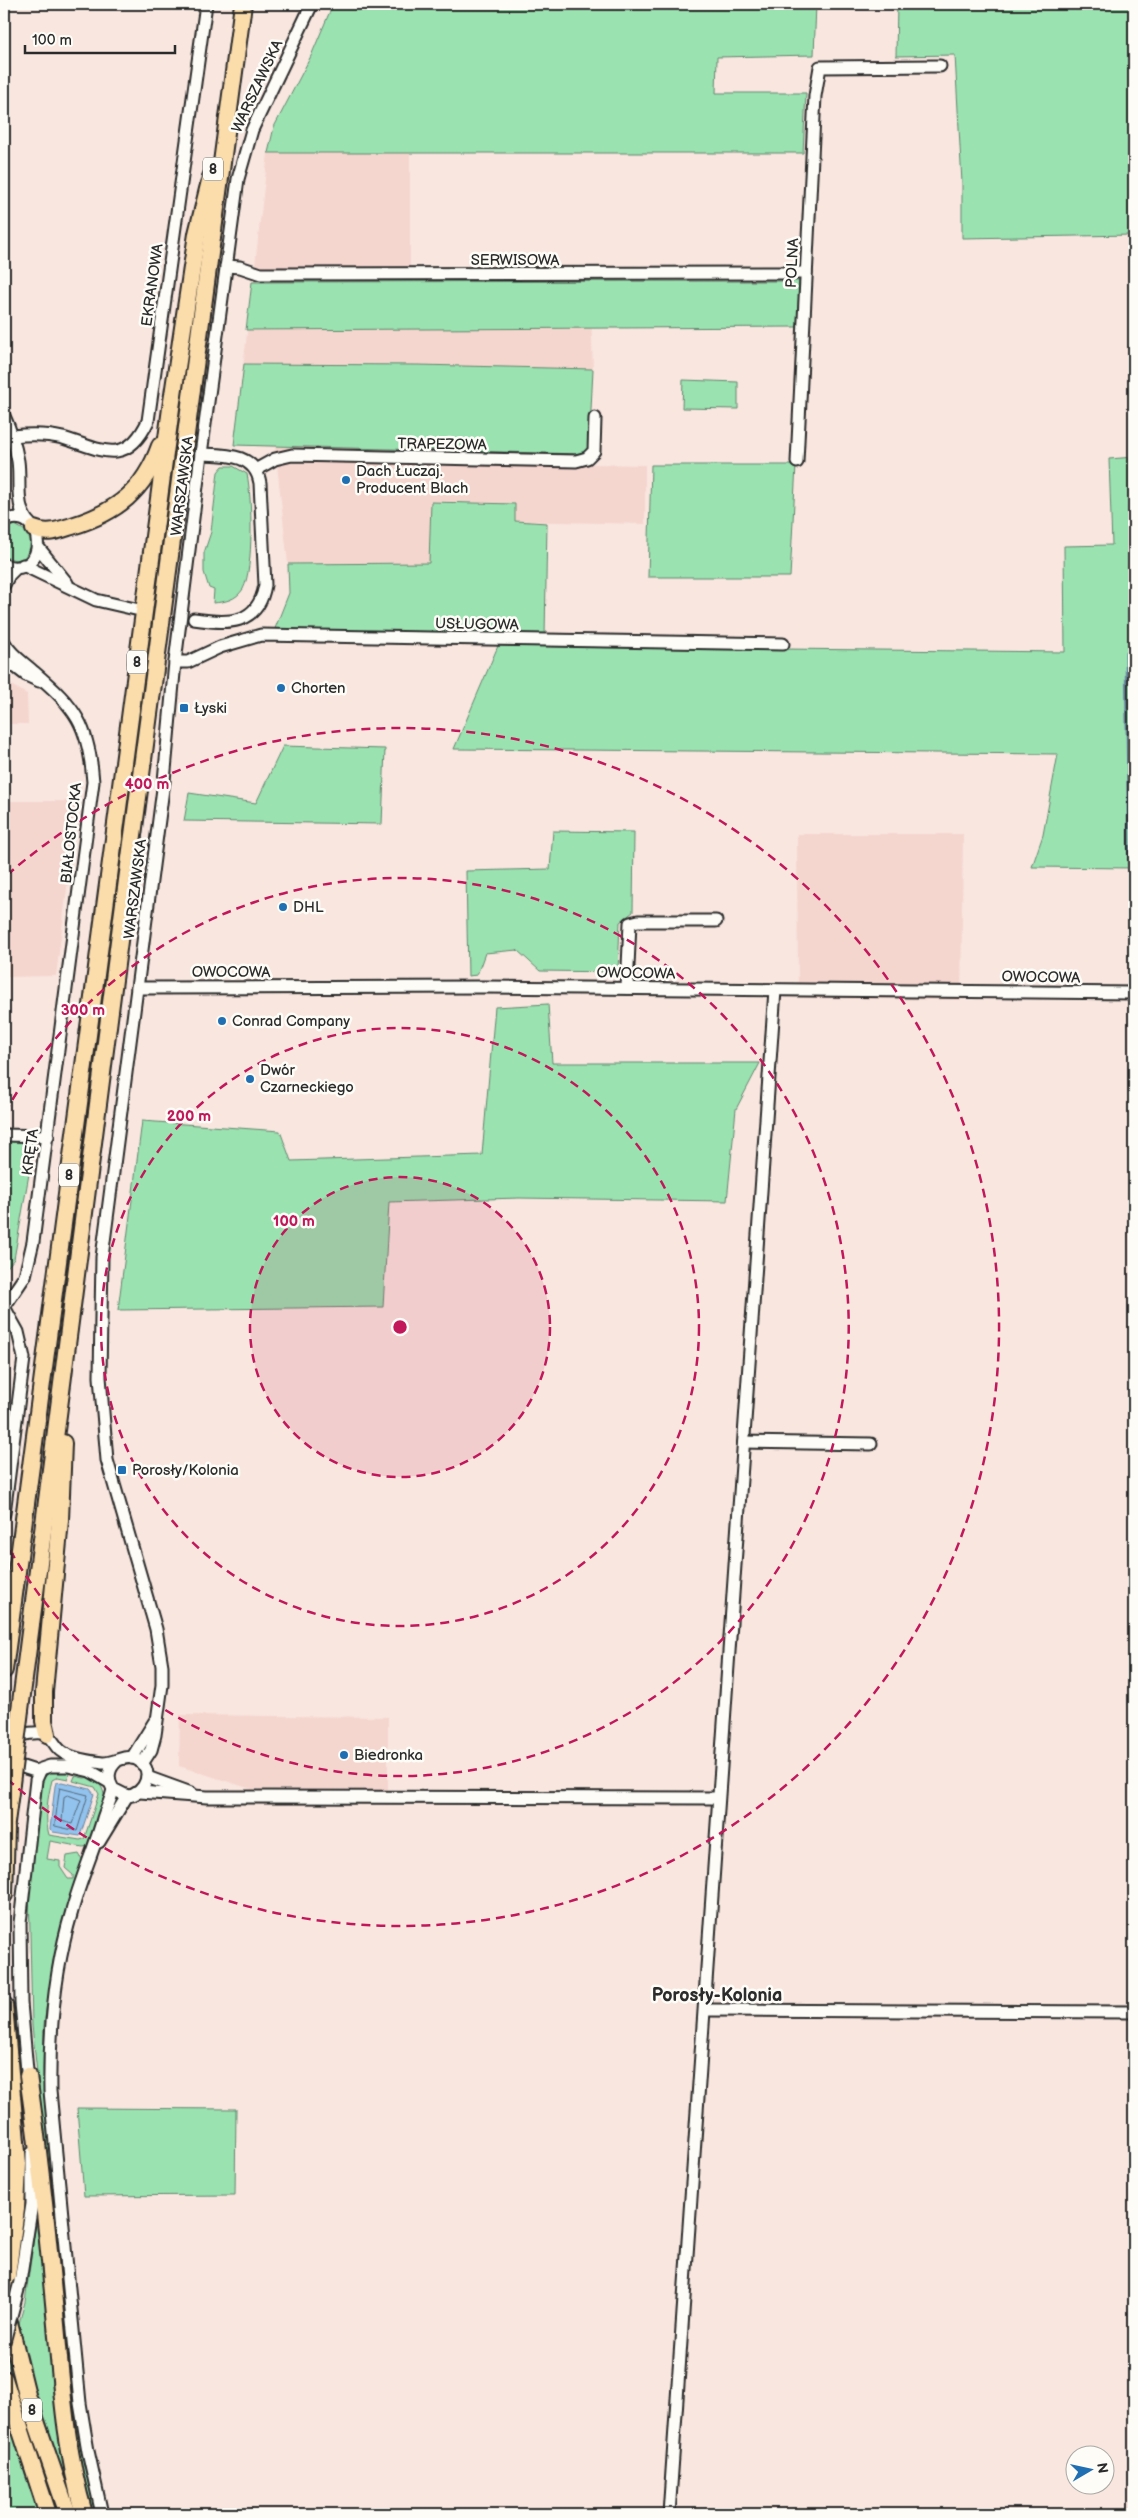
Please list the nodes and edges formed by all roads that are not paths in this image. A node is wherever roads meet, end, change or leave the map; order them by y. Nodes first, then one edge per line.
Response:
1 (206, 4) edge
2 (243, 4) edge
3 (312, 4) edge
4 (940, 66) dead end
5 (230, 105) junction
6 (226, 266) junction
7 (806, 273) junction
8 (171, 408) junction
9 (4, 416) edge
10 (595, 418) dead end
11 (13, 436) junction
12 (201, 454) junction
13 (797, 462) dead end
14 (257, 469) junction
15 (20, 486) junction
16 (5, 520) edge
17 (32, 527) junction
18 (38, 547) junction
19 (4, 565) edge
20 (20, 566) junction
21 (4, 585) edge
22 (75, 592) junction
23 (135, 609) dead end
24 (194, 619) tunnel mouth
25 (4, 642) edge
26 (783, 644) dead end
27 (4, 658) edge
28 (175, 662) junction
29 (50, 686) junction
30 (716, 922) dead end
31 (138, 988) junction
32 (627, 988) junction
33 (774, 990) junction
34 (1134, 993) edge
35 (67, 995) joint
36 (4, 1135) edge
37 (48, 1136) junction
38 (4, 1307) edge
39 (64, 1366) junction
40 (744, 1442) junction
41 (871, 1444) dead end
42 (4, 1513) edge
43 (4, 1670) edge
44 (4, 1737) edge
45 (52, 1741) junction
46 (118, 1760) junction
47 (4, 1761) edge
48 (137, 1761) junction
49 (45, 1768) junction
50 (147, 1777) junction
51 (111, 1786) junction
52 (140, 1792) junction
53 (126, 1796) junction
54 (200, 1796) junction
55 (718, 1798) junction
56 (5, 1834) edge
57 (96, 1847) junction
58 (4, 1895) edge
59 (4, 2005) edge
60 (705, 2010) junction
61 (1134, 2012) edge
62 (28, 2076) junction
63 (4, 2298) edge
64 (4, 2302) edge
65 (4, 2342) edge
66 (4, 2379) edge
67 (48, 2514) edge
68 (68, 2514) edge
69 (84, 2514) edge
70 (102, 2514) edge
71 (669, 2514) edge

1 - 11 street, EKRANOWA
2 - 5 highway, 8
3 - 6 street, WARSZAWSKA
4 - 7 street, POLNA
5 - 8 highway, 8
5 - 39 highway, 8
6 - 7 street, SERWISOWA
6 - 12 street, WARSZAWSKA
7 - 13 street, POLNA
8 - 17 highway
8 - 43 highway, 8
9 - 11 street
10 - 14 street, TRAPEZOWA
11 - 15 street
12 - 14 street
12 - 28 street, WARSZAWSKA
14 - 24 street
15 - 16 street
15 - 17 street
16 - 17 street
17 - 18 street
18 - 20 street
18 - 22 street
19 - 20 street
20 - 21 street
20 - 22 street
22 - 23 street
25 - 29 street, BIAŁOSTOCKA
26 - 28 street, USŁUGOWA
27 - 29 street, BIAŁOSTOCKA
28 - 31 street, WARSZAWSKA
29 - 35 street, BIAŁOSTOCKA
30 - 32 street
31 - 32 street, OWOCOWA
31 - 48 street, WARSZAWSKA
32 - 33 street, OWOCOWA
33 - 34 street, OWOCOWA
33 - 40 street
35 - 37 street, KRĘTA
36 - 37 street
37 - 38 street, KRĘTA
38 - 42 street
39 - 45 highway
39 - 56 highway, 8, bridge
40 - 41 street
40 - 55 street
44 - 45 street
45 - 46 street
45 - 49 street
46 - 48 street
46 - 51 street
47 - 49 street
48 - 50 street
49 - 51 street
49 - 62 street
50 - 52 street
50 - 54 street
51 - 53 street
51 - 57 street
52 - 53 street
52 - 54 street
53 - 57 street
54 - 55 street
55 - 60 street
56 - 58 highway
57 - 70 street
59 - 63 highway
60 - 61 street
60 - 71 street
62 - 65 street, bridge
62 - 69 highway
64 - 68 highway, 8
66 - 67 highway, 8

